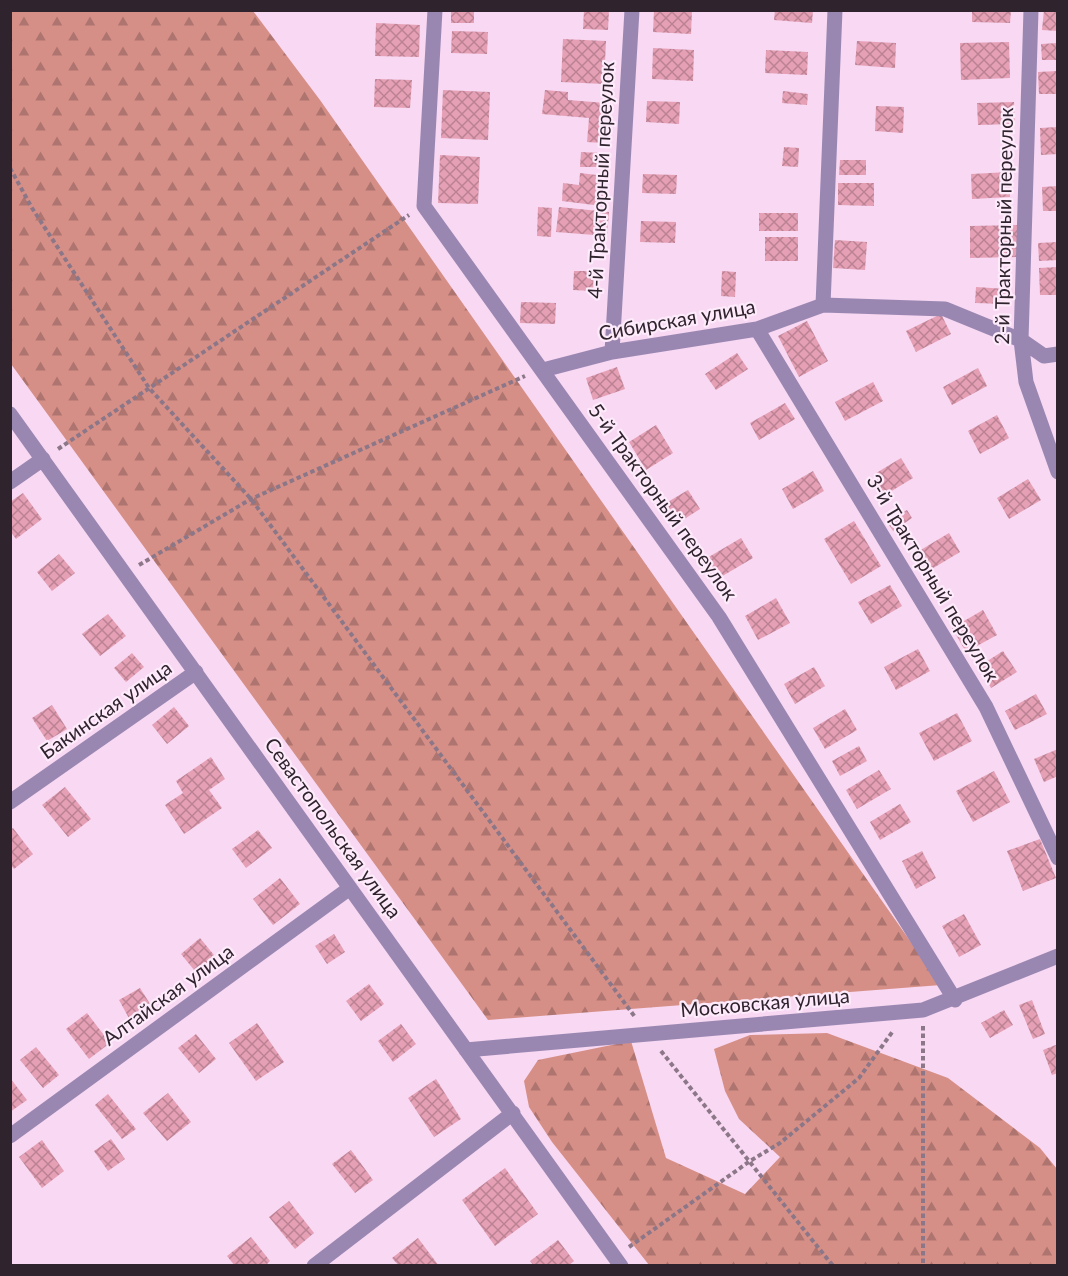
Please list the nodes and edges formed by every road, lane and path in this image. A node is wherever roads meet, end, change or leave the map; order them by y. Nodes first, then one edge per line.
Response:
1 (435, 10) edge
2 (632, 10) edge
3 (835, 10) edge
4 (1031, 10) edge
5 (10, 168) edge
6 (424, 206) junction
7 (823, 305) junction
8 (757, 329) junction
9 (1021, 340) junction
10 (612, 352) junction
11 (1058, 354) edge
12 (543, 370) junction
13 (148, 388) junction
14 (10, 414) edge
15 (43, 459) junction
16 (1058, 472) edge
17 (10, 482) edge
18 (251, 499) junction
19 (125, 574) junction
20 (196, 672) junction
21 (10, 802) edge
22 (1058, 858) edge
23 (350, 888) junction
24 (1058, 956) edge
25 (955, 1000) junction
26 (923, 1010) junction
27 (903, 1012) junction
28 (648, 1034) junction
29 (466, 1050) junction
30 (513, 1113) junction
31 (10, 1136) edge
32 (750, 1161) junction
33 (618, 1261) edge
34 (314, 1266) edge
35 (833, 1266) edge
36 (923, 1266) edge

1 - 6 street
2 - 10 street, 4-й Тракторный переулок
3 - 7 street
4 - 9 street, 2-й Тракторный переулок
5 - 13 path
6 - 12 street, 5-й Тракторный переулок
6 - 13 path
7 - 8 street, Сибирская улица
7 - 9 street, Сибирская улица
8 - 10 street, Сибирская улица
8 - 22 street, 3-й Тракторный переулок
9 - 11 street, Сибирская улица
9 - 16 street, 2-й Тракторный переулок
10 - 12 street, Сибирская улица
12 - 18 path
12 - 25 street, 5-й Тракторный переулок
13 - 15 path
13 - 18 path
14 - 15 street, Севастопольская улица
15 - 17 street
15 - 19 street, Севастопольская улица
18 - 19 path
18 - 28 path
19 - 20 street, Севастопольская улица
20 - 21 street, Бакинская улица
20 - 23 street, Севастопольская улица
23 - 29 street, Севастопольская улица
23 - 31 street, Алтайская улица
24 - 25 street, Московская улица
25 - 26 street, Московская улица
26 - 27 street, Московская улица
26 - 36 path
27 - 28 street, Московская улица
27 - 32 path
28 - 29 street, Московская улица
28 - 32 path
29 - 30 street, Севастопольская улица
30 - 33 street, Севастопольская улица
30 - 34 street
32 - 33 path
32 - 35 path

